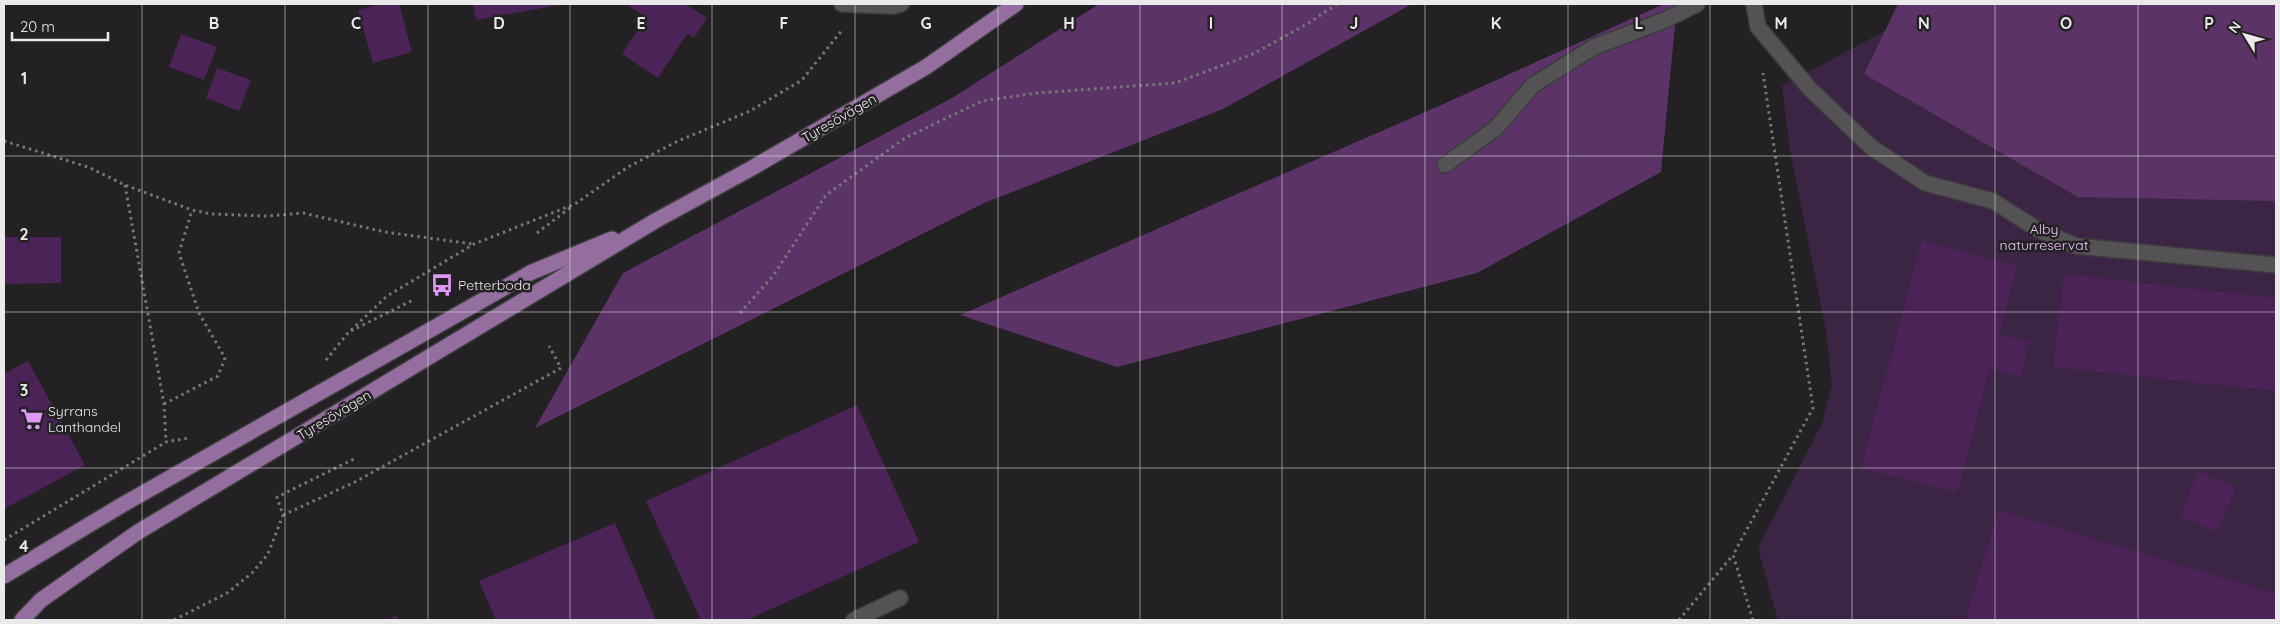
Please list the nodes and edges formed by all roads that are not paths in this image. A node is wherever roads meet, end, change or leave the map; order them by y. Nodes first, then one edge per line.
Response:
1 (842, 4) edge
2 (901, 4) edge
3 (1016, 4) edge
4 (1697, 4) edge
5 (1754, 4) edge
6 (1445, 165) dead end
7 (655, 221) junction
8 (2276, 265) edge
9 (4, 576) edge
10 (900, 598) dead end
11 (22, 620) edge
12 (854, 620) edge

1 - 2 street
3 - 7 main road, Tyresövägen
4 - 6 street
5 - 8 street
7 - 9 main road, Tyresövägen
7 - 11 main road, Tyresövägen
10 - 12 street

